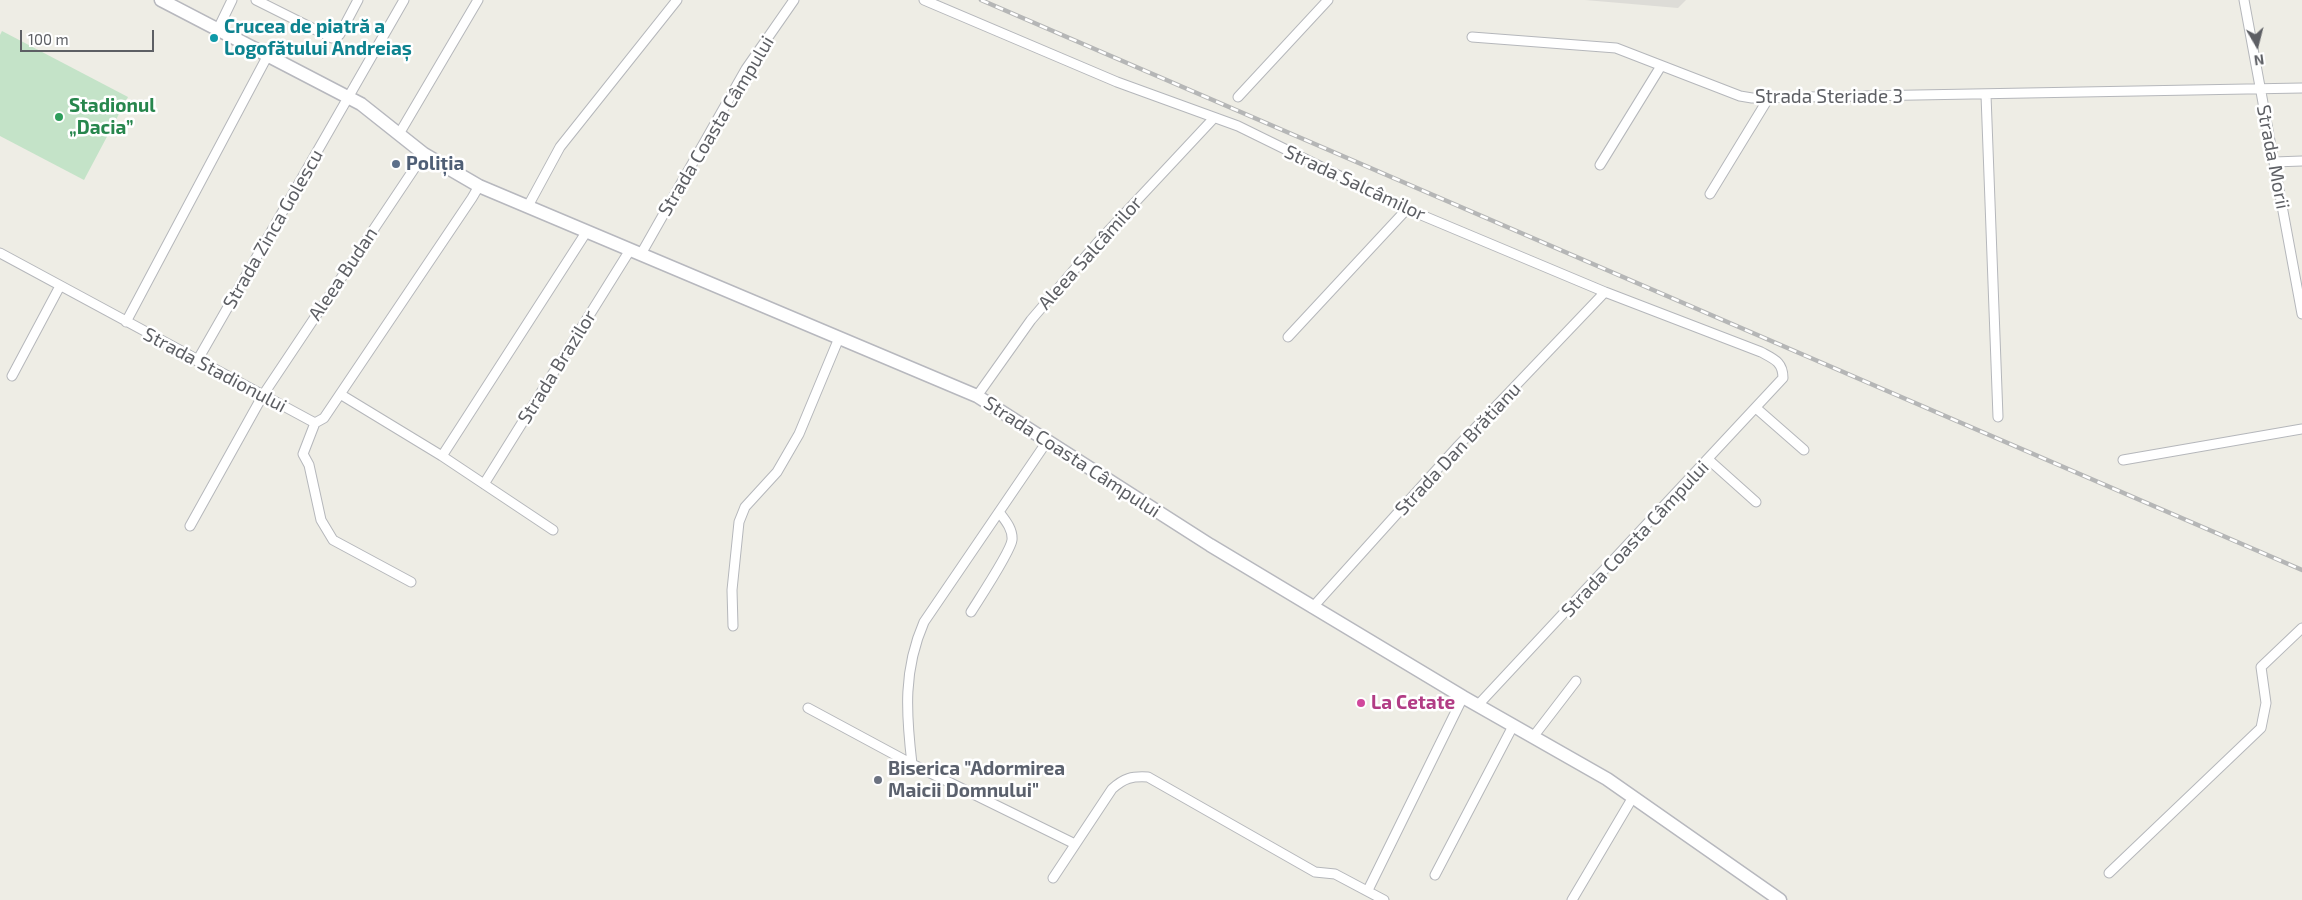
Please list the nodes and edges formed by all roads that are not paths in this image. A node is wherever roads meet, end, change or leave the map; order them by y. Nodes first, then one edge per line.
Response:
1 (161, 0) edge
2 (232, 0) edge
3 (256, 0) edge
4 (358, 0) edge
5 (404, 0) edge
6 (478, 0) edge
7 (677, 0) edge
8 (794, 0) edge
9 (924, 0) edge
10 (1328, 0) edge
11 (2244, 0) edge
12 (218, 29) junction
13 (1472, 37) dead end
14 (268, 56) junction
15 (1662, 66) junction
16 (2302, 88) edge
17 (2261, 89) junction
18 (1986, 95) junction
19 (1238, 97) dead end
20 (350, 98) junction
21 (1768, 99) junction
22 (1213, 118) junction
23 (399, 134) junction
24 (424, 154) junction
25 (2302, 161) edge
26 (2274, 162) junction
27 (1600, 165) dead end
28 (479, 186) junction
29 (1710, 194) dead end
30 (528, 206) junction
31 (1406, 209) junction
32 (587, 231) junction
33 (636, 252) junction
34 (0, 253) edge
35 (2297, 256) edge
36 (60, 286) junction
37 (1605, 292) junction
38 (2302, 314) edge
39 (126, 322) junction
40 (1288, 336) dead end
41 (839, 338) junction
42 (197, 361) junction
43 (1783, 368) joint
44 (12, 376) dead end
45 (340, 394) junction
46 (263, 395) junction
47 (977, 396) junction
48 (1756, 408) junction
49 (1998, 417) dead end
50 (315, 423) junction
51 (2302, 429) edge
52 (1048, 440) junction
53 (1804, 450) dead end
54 (442, 456) junction
55 (1709, 460) junction
56 (2123, 460) dead end
57 (484, 484) junction
58 (1756, 502) dead end
59 (999, 512) junction
60 (190, 526) dead end
61 (553, 530) dead end
62 (411, 582) dead end
63 (1312, 608) junction
64 (971, 612) dead end
65 (733, 626) dead end
66 (2302, 628) edge
67 (1576, 681) dead end
68 (1463, 697) junction
69 (1478, 706) junction
70 (808, 708) dead end
71 (1513, 726) junction
72 (1533, 737) junction
73 (912, 764) junction
74 (1633, 797) junction
75 (1074, 844) junction
76 (2109, 873) dead end
77 (1435, 875) dead end
78 (1053, 878) dead end
79 (1368, 890) junction
80 (1384, 900) edge
81 (1572, 900) edge
82 (1780, 900) edge

1 - 12 street, Strada Coasta Câmpului
2 - 12 street
3 - 4 street
5 - 20 street
6 - 23 street
7 - 30 street
8 - 33 street, Strada Coasta Câmpului
9 - 22 street, Strada Salcâmilor
10 - 19 street
11 - 17 street, Strada Morii
12 - 14 street, Strada Coasta Câmpului
13 - 15 street, Strada Steriade 3
14 - 20 street, Strada Coasta Câmpului
14 - 39 street, Strada Stadionului
15 - 21 street, Strada Steriade 3
15 - 27 street
16 - 17 street, Strada Steriade 3
17 - 18 street, Strada Steriade 3
17 - 26 street, Strada Morii
18 - 21 street, Strada Steriade 3
18 - 49 street
20 - 23 street, Strada Coasta Câmpului
20 - 42 street, Strada Zinca Golescu
21 - 29 street
22 - 31 street, Strada Salcâmilor
22 - 47 street, Aleea Salcâmilor
23 - 24 street, Strada Coasta Câmpului
24 - 28 street, Strada Coasta Câmpului
24 - 46 street, Aleea Budan
25 - 26 street
26 - 35 street, Strada Morii
28 - 30 street, Strada Coasta Câmpului
28 - 45 street
30 - 32 street, Strada Coasta Câmpului
31 - 37 street, Strada Salcâmilor
31 - 40 street
32 - 33 street, Strada Coasta Câmpului
32 - 54 street
33 - 41 street, Strada Coasta Câmpului
33 - 57 street, Strada Brazilor
34 - 36 street
35 - 38 street, Strada Morii
36 - 39 street
36 - 44 street
37 - 43 street, Strada Salcâmilor
37 - 63 street, Strada Dan Brătianu
39 - 42 street, Strada Stadionului
41 - 47 street, Strada Coasta Câmpului
41 - 65 street
42 - 46 street, Strada Stadionului
43 - 48 street, Strada Coasta Câmpului
45 - 50 street
45 - 54 street
46 - 50 street, Strada Stadionului
46 - 60 street, Aleea Budan
47 - 52 street, Strada Coasta Câmpului
48 - 53 street
48 - 55 street, Strada Coasta Câmpului
50 - 62 street
51 - 56 street
52 - 59 street
52 - 63 street, Strada Coasta Câmpului
54 - 57 street
55 - 58 street
55 - 69 street, Strada Coasta Câmpului
57 - 61 street
59 - 64 street
59 - 73 street
63 - 68 street, Strada Coasta Câmpului
66 - 76 street
67 - 72 street
68 - 69 street, Strada Coasta Câmpului
68 - 79 street
69 - 71 street, Strada Coasta Câmpului
70 - 73 street
71 - 72 street, Strada Coasta Câmpului
71 - 77 street
72 - 74 street, Strada Coasta Câmpului
73 - 75 street
74 - 81 street
74 - 82 street, Strada Coasta Câmpului
75 - 78 street
75 - 79 street
79 - 80 street

